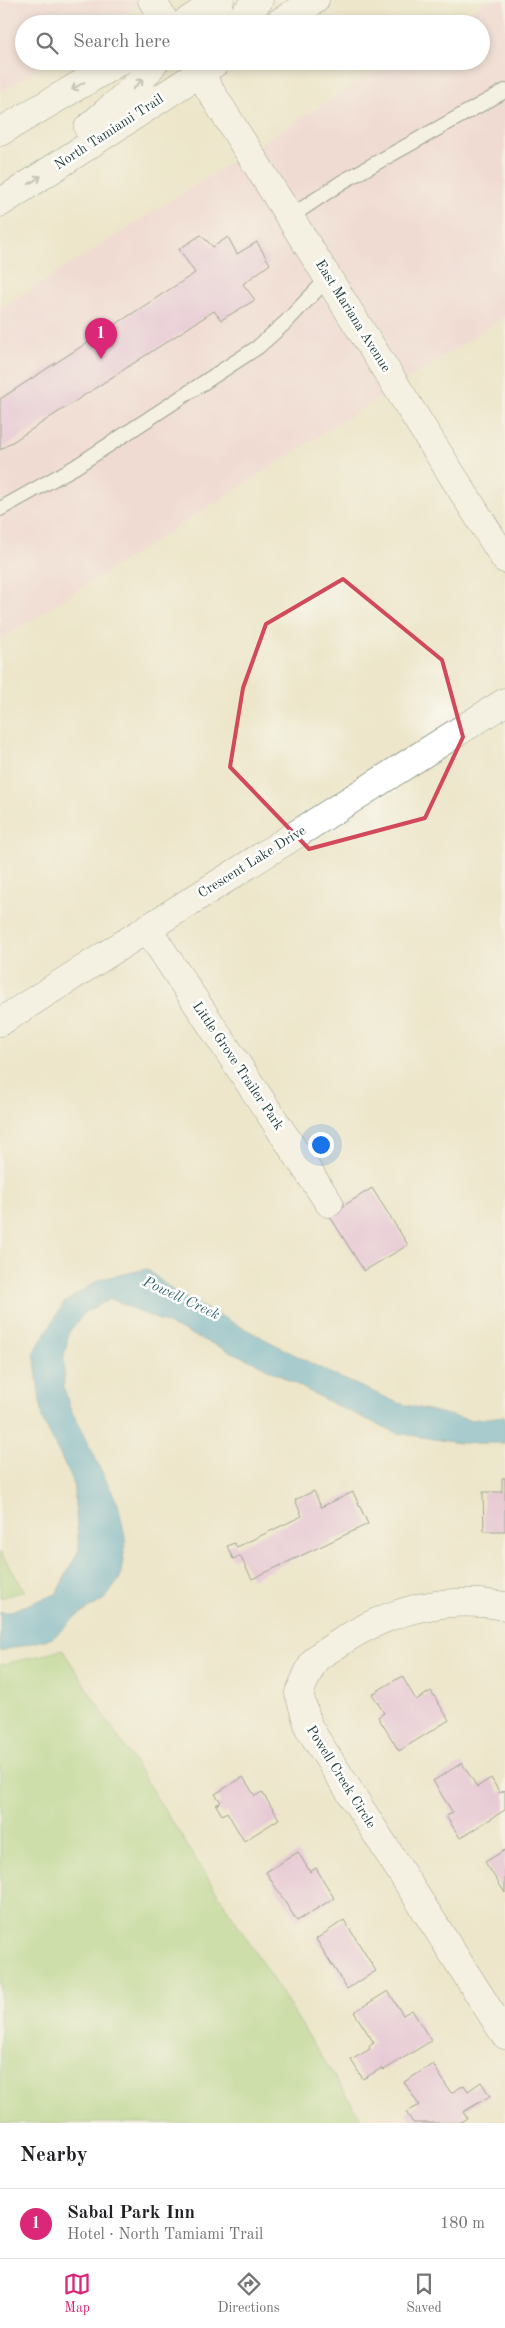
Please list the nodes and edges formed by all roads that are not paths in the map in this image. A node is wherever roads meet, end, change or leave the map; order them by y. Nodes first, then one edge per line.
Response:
1 (152, 0) edge
2 (220, 0) edge
3 (259, 0) edge
4 (315, 0) edge
5 (161, 15) edge
6 (196, 15) edge
7 (244, 15) edge
8 (291, 15) edge
9 (105, 70) edge
10 (149, 70) edge
11 (201, 70) edge
12 (211, 70) edge
13 (505, 91) edge
14 (0, 132) edge
15 (71, 157) junction
16 (0, 203) edge
17 (290, 217) junction
18 (329, 277) junction
19 (0, 509) edge
20 (505, 559) edge
21 (505, 702) edge
22 (147, 928) junction
23 (0, 1022) edge
24 (329, 1203) dead end
25 (505, 1606) edge
26 (505, 2035) edge

1 - 5 street
2 - 6 street
3 - 7 street
4 - 8 street
9 -> 14 street
15 -> 10 street
11 - 15 street, North Tamiami Trail
12 - 17 street, East Mariana Avenue
13 - 17 lane
16 -> 15 street, North Tamiami Trail
17 - 18 street, East Mariana Avenue
18 - 19 lane
18 - 20 street, East Mariana Avenue
21 - 22 street, Crescent Lake Drive
22 - 23 street, Crescent Lake Drive
22 - 24 street, Little Grove Trailer Park
25 - 26 street, Powell Creek Circle

